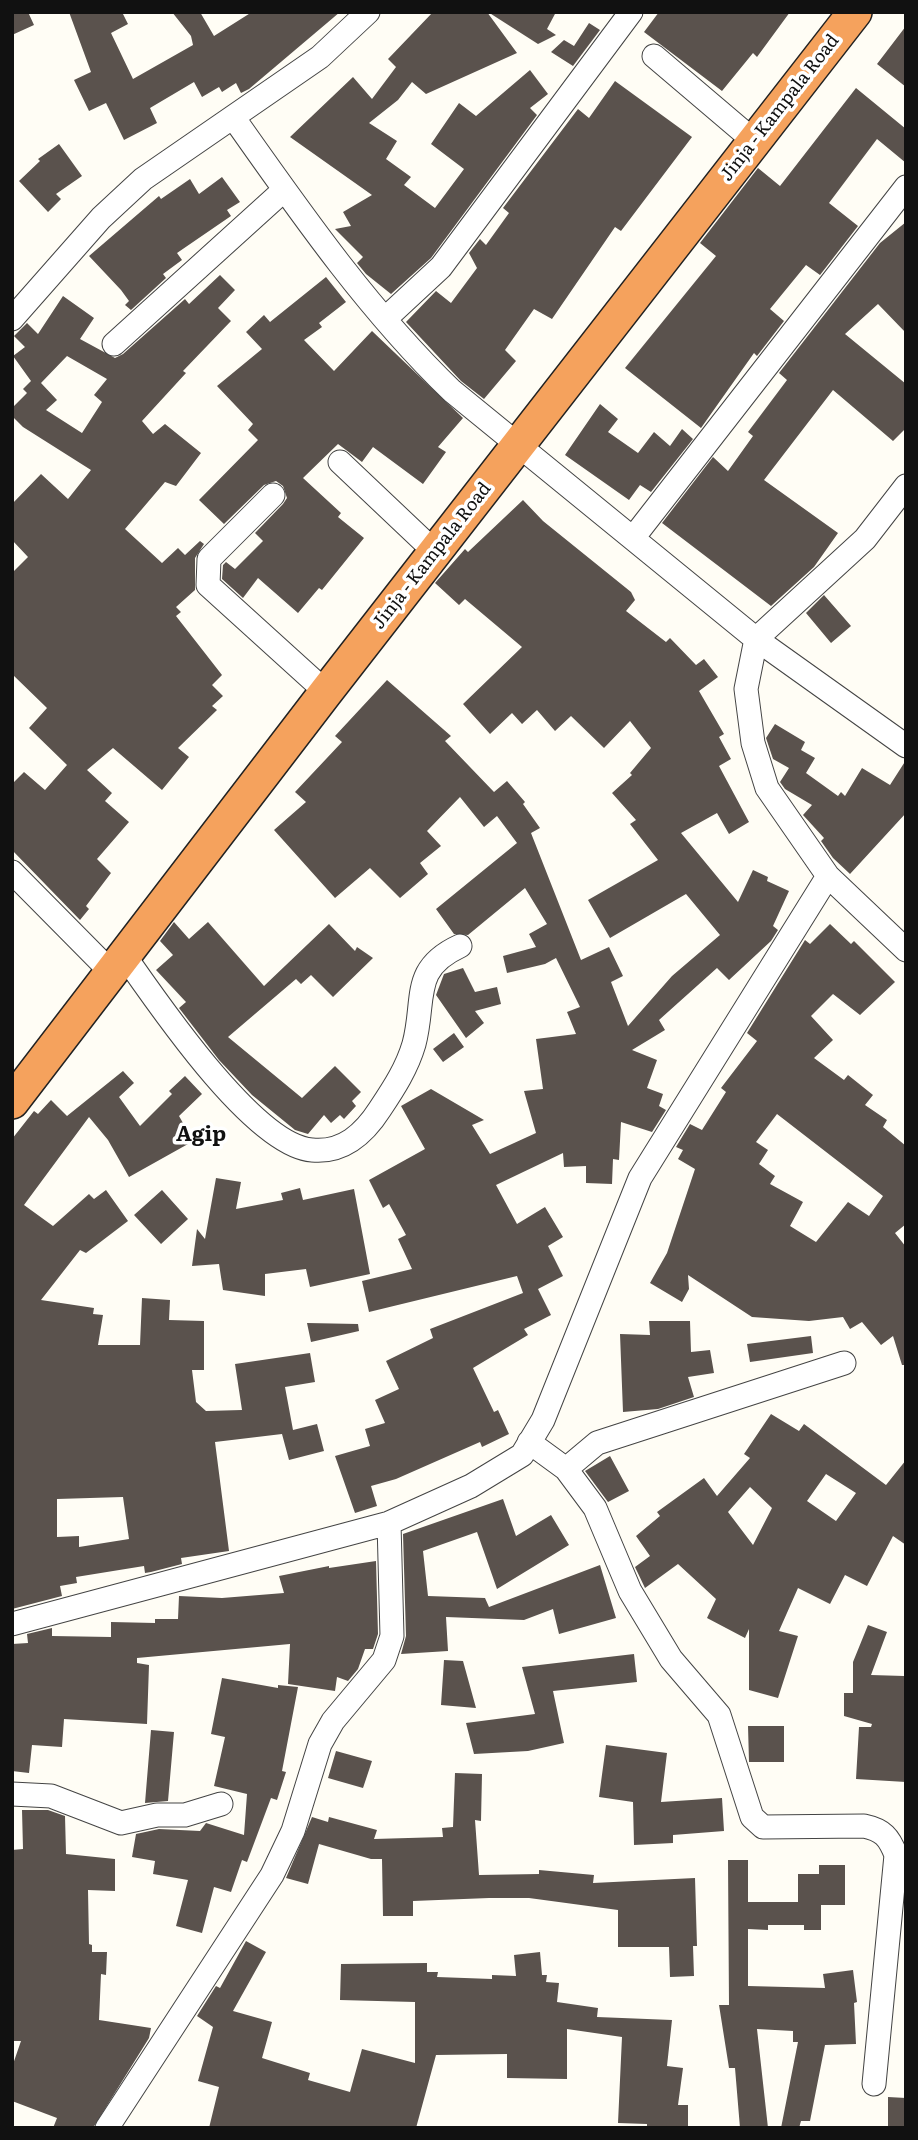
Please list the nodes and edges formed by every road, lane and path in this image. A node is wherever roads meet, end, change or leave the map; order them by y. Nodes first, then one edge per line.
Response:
1 (368, 12) edge
2 (631, 12) edge
3 (855, 12) edge
4 (654, 56) dead end
5 (233, 117) junction
6 (754, 141) junction
7 (906, 187) edge
8 (284, 190) junction
9 (12, 319) edge
10 (385, 319) junction
11 (114, 344) dead end
12 (517, 446) junction
13 (340, 462) dead end
14 (906, 486) edge
15 (273, 495) dead end
16 (633, 538) junction
17 (435, 552) junction
18 (756, 639) junction
19 (326, 692) junction
20 (906, 746) edge
21 (12, 872) edge
22 (828, 876) junction
23 (460, 946) dead end
24 (906, 950) edge
25 (117, 963) junction
26 (12, 1102) edge
27 (844, 1363) dead end
28 (529, 1442) junction
29 (566, 1469) junction
30 (389, 1523) junction
31 (12, 1624) edge
32 (12, 1794) edge
33 (221, 1804) dead end
34 (874, 2084) dead end
35 (107, 2128) edge

1 - 5 street
2 - 10 street
3 - 6 highway, Jinja - Kampala Road
4 - 6 street
5 - 8 street
5 - 9 street
6 - 12 highway, Jinja - Kampala Road
7 - 16 street
8 - 10 street
8 - 11 street
10 - 12 street
12 - 16 street
12 - 17 highway, Jinja - Kampala Road
13 - 17 street
14 - 18 street
15 - 19 street
16 - 18 street
17 - 19 highway, Jinja - Kampala Road
18 - 20 street
18 - 22 street
19 - 25 highway, Jinja - Kampala Road
21 - 25 street
22 - 24 street
22 - 28 street
23 - 25 street
25 - 26 highway, Jinja - Kampala Road
27 - 29 street
28 - 29 street
28 - 30 street
29 - 34 street
30 - 31 street
30 - 35 street
32 - 33 street

